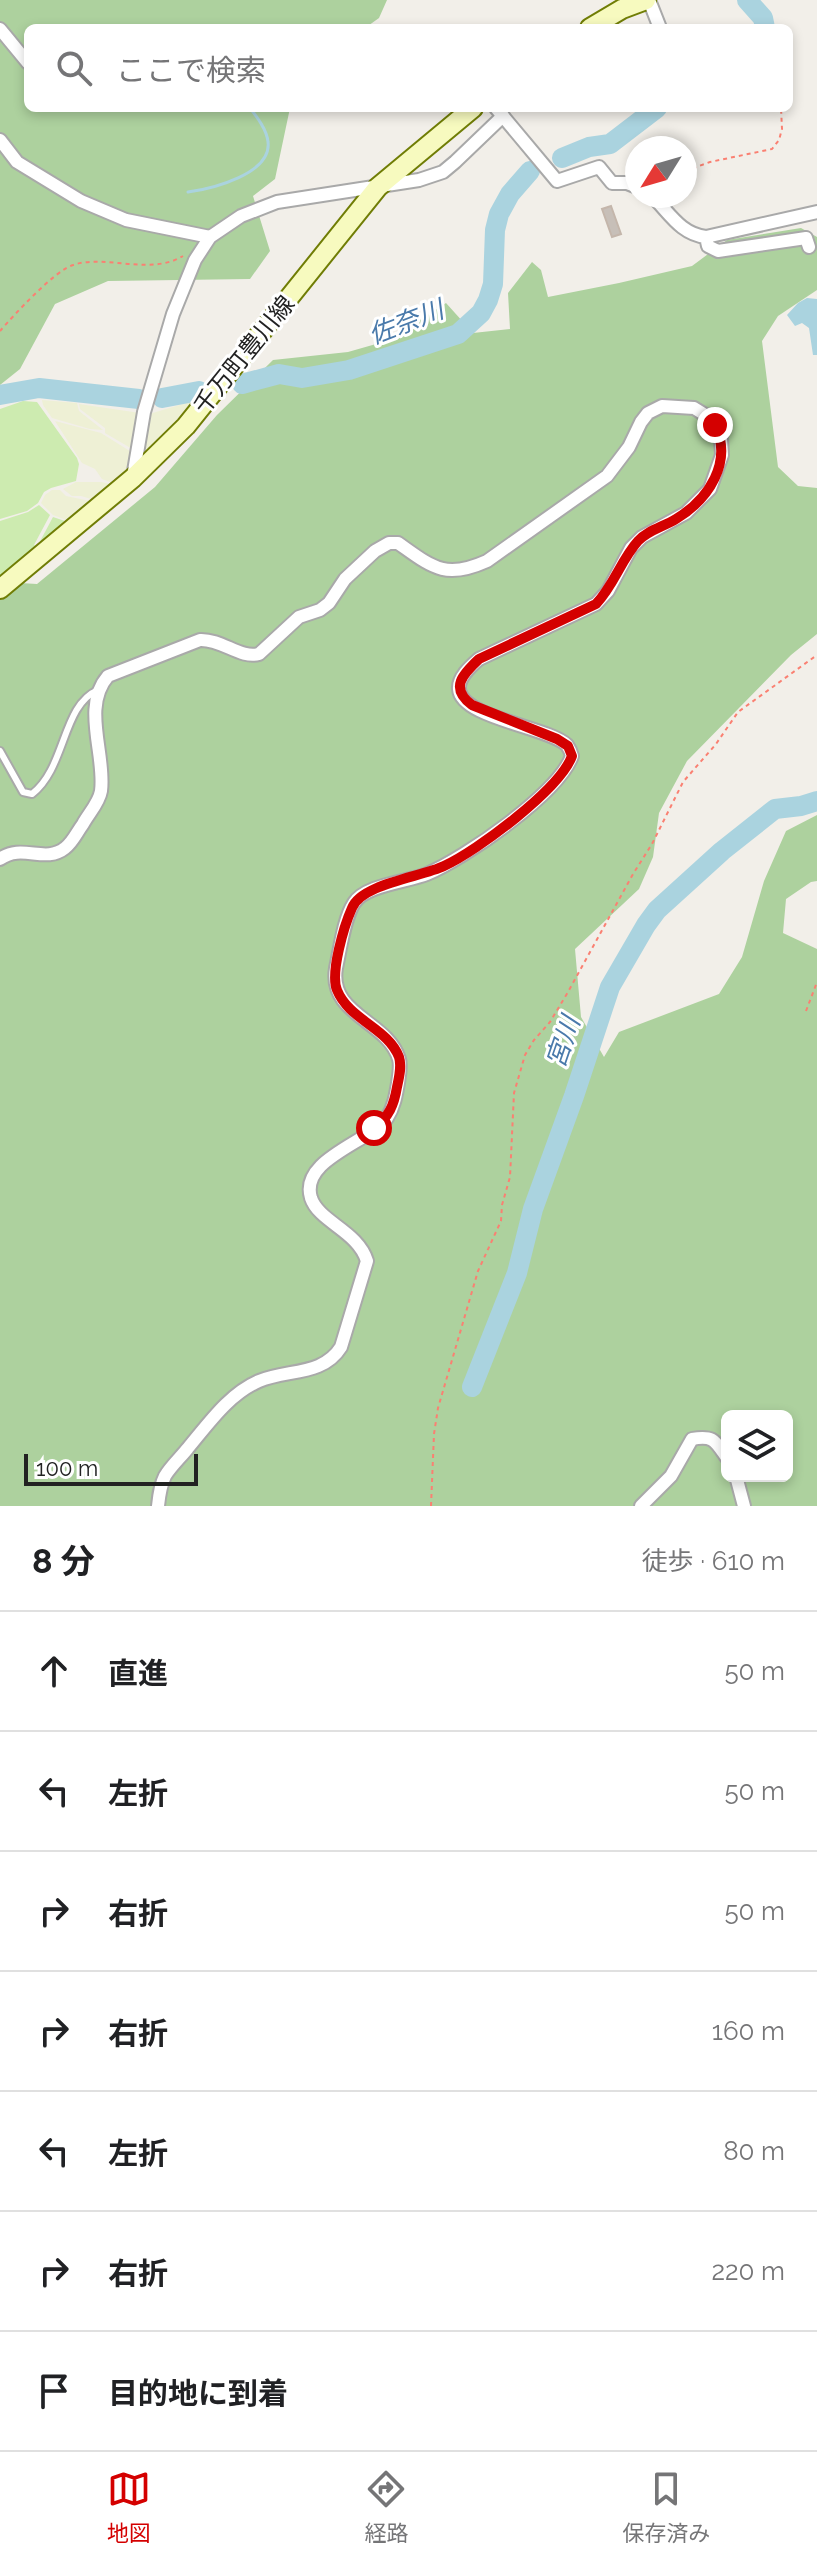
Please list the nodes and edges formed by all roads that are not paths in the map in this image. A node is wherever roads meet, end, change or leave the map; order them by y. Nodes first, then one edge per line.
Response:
1 (647, 0) edge
2 (597, 24) edge
3 (658, 24) edge
4 (0, 29) edge
5 (24, 58) edge
6 (468, 112) edge
7 (499, 112) edge
8 (0, 140) edge
9 (625, 183) edge
10 (378, 187) junction
11 (662, 208) edge
12 (817, 212) edge
13 (210, 237) junction
14 (706, 237) junction
15 (809, 247) dead end
16 (133, 478) junction
17 (0, 589) edge
18 (98, 690) junction
19 (0, 751) edge
20 (0, 859) edge
21 (721, 1450) edge
22 (738, 1482) edge
23 (158, 1506) edge
24 (641, 1506) edge
25 (744, 1506) edge

1 - 2 main road
1 - 3 street
4 - 5 street
6 - 10 main road, 千万町豊川線
7 - 9 street
7 - 10 street
8 - 13 street
10 - 13 street
10 - 16 main road, 千万町豊川線
11 - 14 street
12 - 14 street
13 - 16 street
14 - 15 street
16 - 17 main road, 千万町豊川線
18 - 19 lane
18 - 20 street
18 - 23 street
21 - 24 street
22 - 25 street

